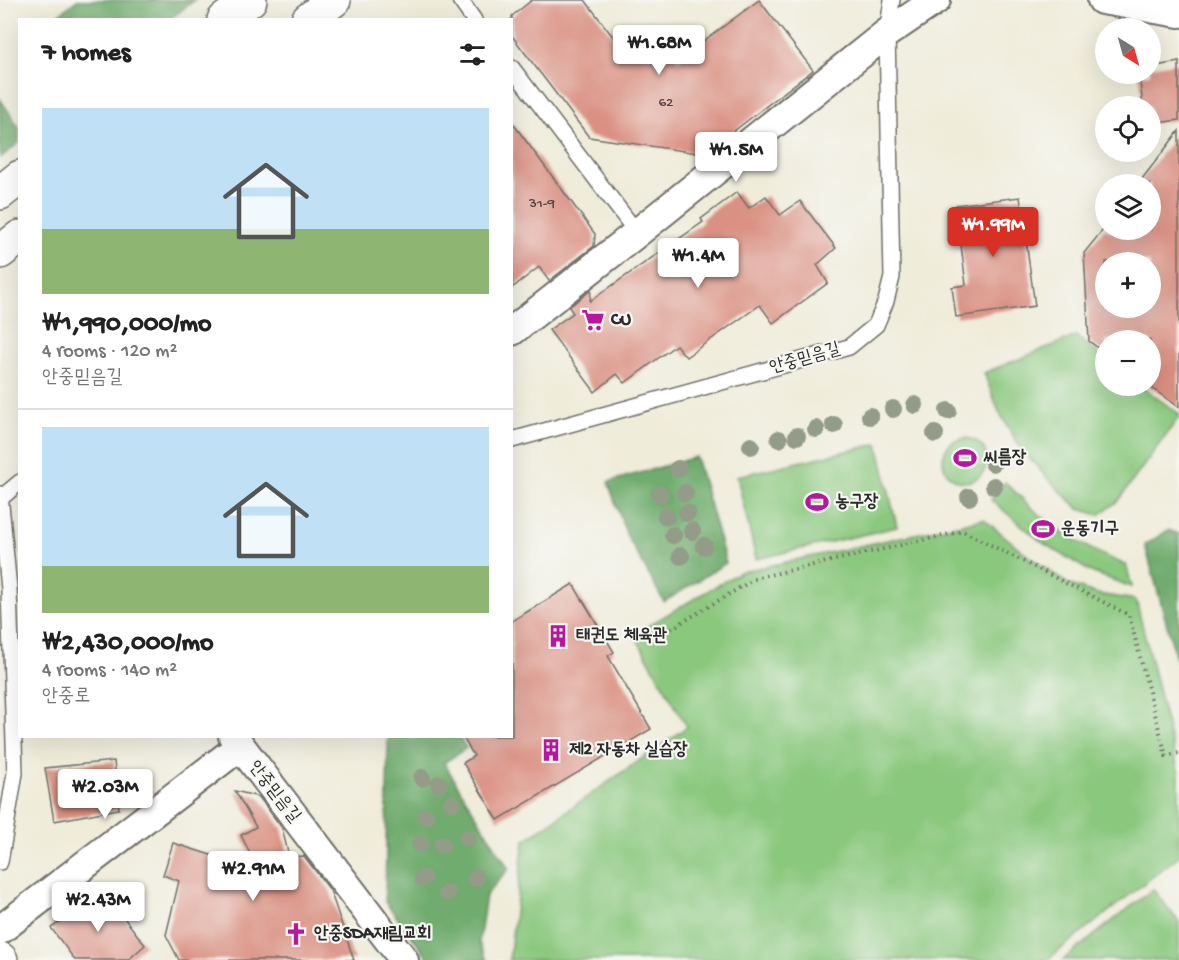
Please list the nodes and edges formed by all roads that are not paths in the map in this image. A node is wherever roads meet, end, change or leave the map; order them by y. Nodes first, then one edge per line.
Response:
1 (250, 0) edge
2 (334, 0) edge
3 (460, 0) edge
4 (892, 0) edge
5 (936, 0) edge
6 (1102, 0) edge
7 (1179, 13) edge
8 (228, 18) edge
9 (311, 18) edge
10 (473, 18) edge
11 (887, 33) junction
12 (513, 69) edge
13 (18, 179) edge
14 (0, 193) edge
15 (637, 233) junction
16 (18, 238) edge
17 (0, 252) edge
18 (513, 330) edge
19 (513, 440) edge
20 (18, 483) edge
21 (0, 496) edge
22 (236, 742) edge
23 (0, 862) edge
24 (0, 930) edge
25 (404, 960) edge

1 - 8 street
2 - 9 street
3 - 10 lane
4 - 11 lane, 안중믿음길
5 - 11 street
6 - 7 street
11 - 15 street
11 - 19 lane, 안중믿음길
12 - 15 lane
13 - 14 street
15 - 18 street
16 - 17 street
20 - 21 lane
21 - 23 lane
22 - 24 street
22 - 25 street, 안중믿음길

